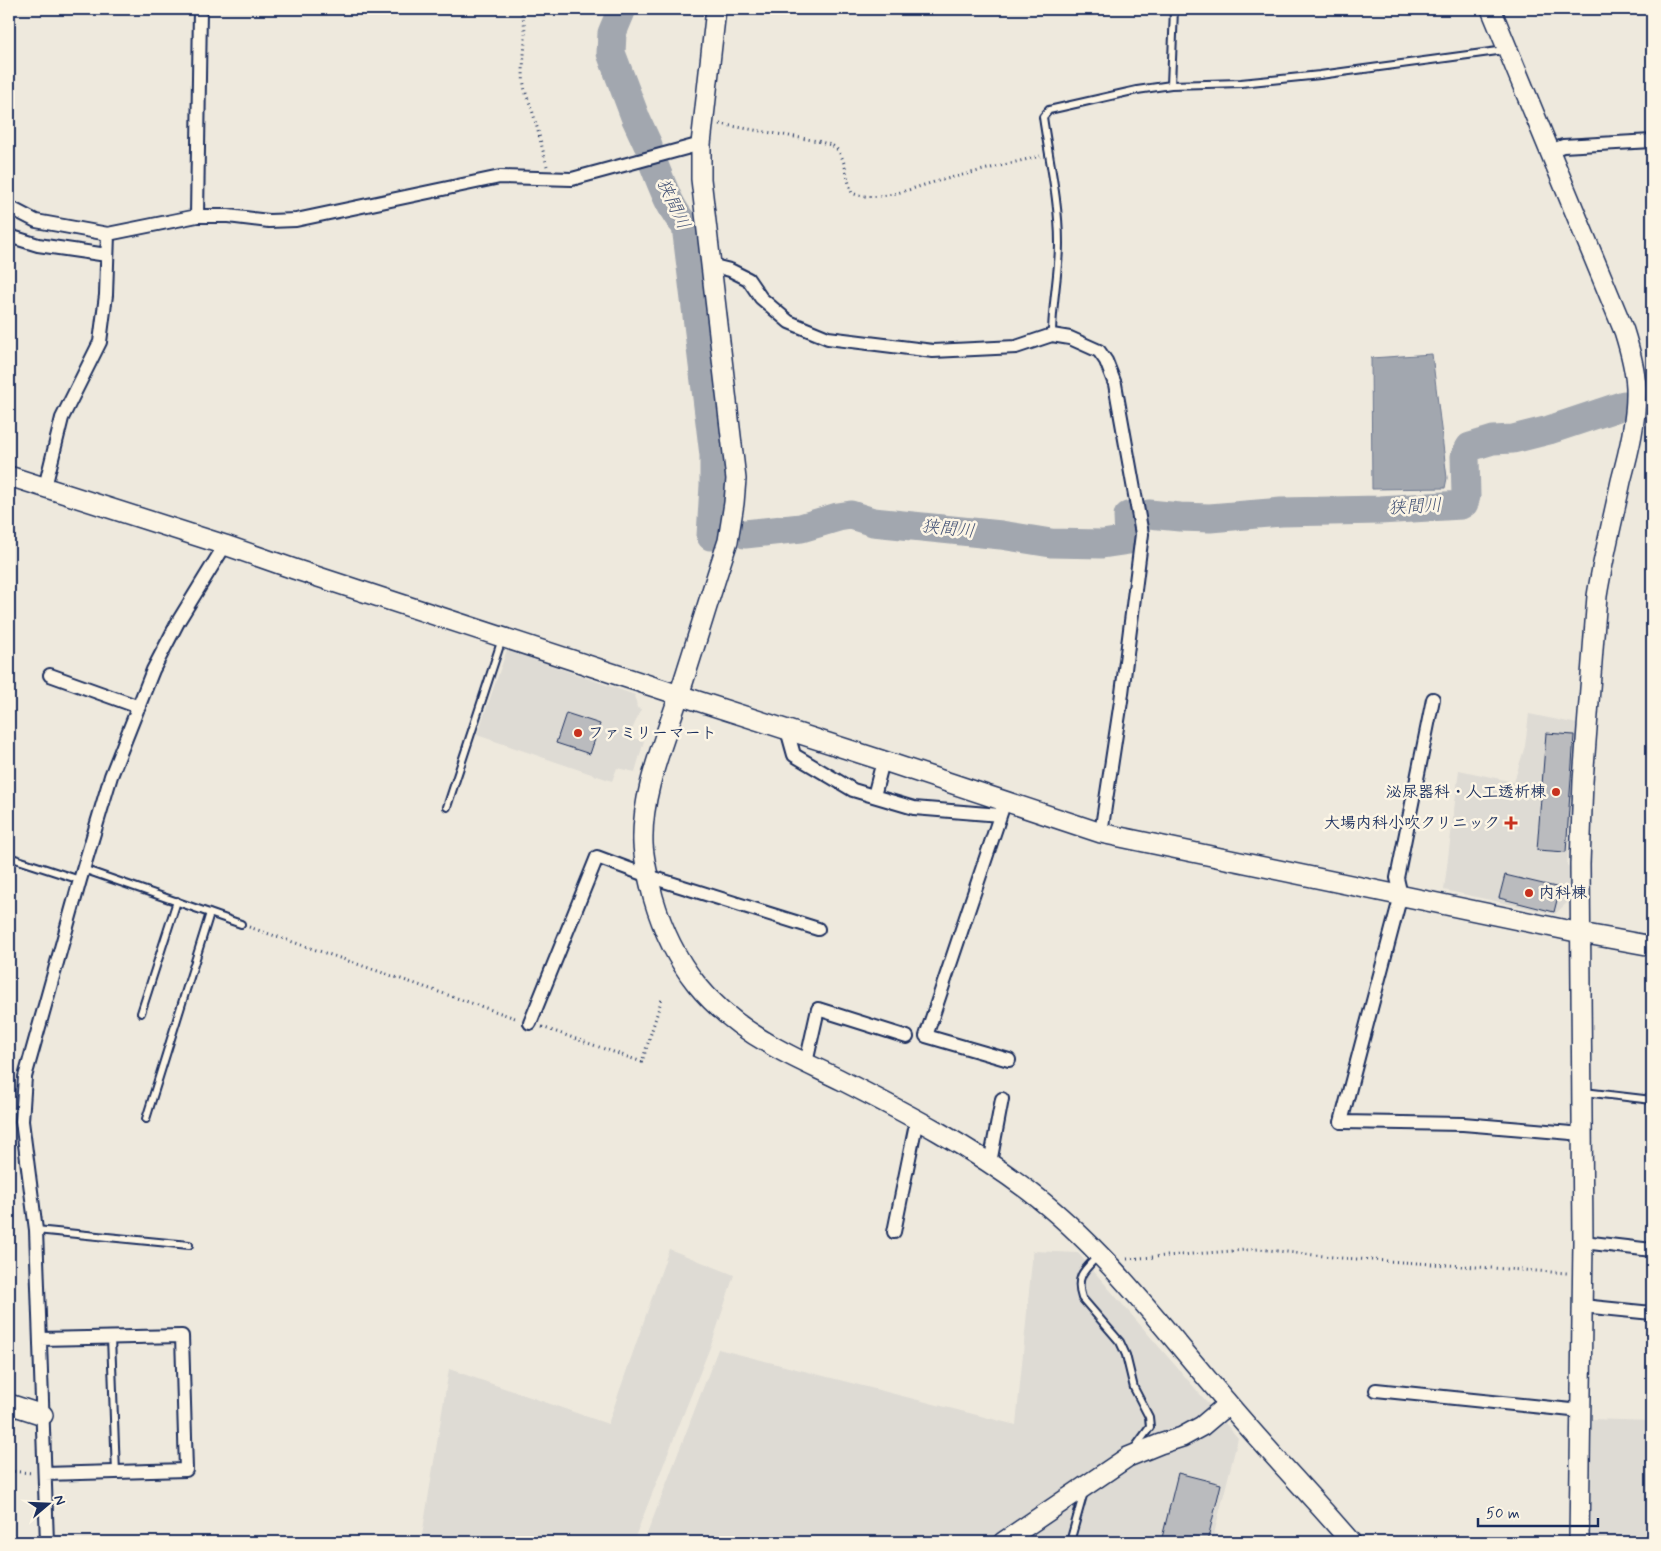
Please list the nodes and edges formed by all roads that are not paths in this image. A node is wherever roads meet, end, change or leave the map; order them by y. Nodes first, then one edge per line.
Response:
1 (200, 9) edge
2 (716, 9) edge
3 (1174, 9) edge
4 (1491, 9) edge
5 (1508, 49) junction
6 (1170, 86) junction
7 (1652, 141) edge
8 (701, 144) junction
9 (1550, 151) junction
10 (9, 206) edge
11 (196, 216) junction
12 (108, 234) junction
13 (9, 236) edge
14 (107, 255) junction
15 (710, 265) junction
16 (1052, 335) junction
17 (9, 476) edge
18 (45, 487) junction
19 (225, 545) junction
20 (503, 638) junction
21 (50, 675) dead end
22 (679, 695) junction
23 (1433, 699) dead end
24 (139, 706) junction
25 (787, 730) junction
26 (883, 761) junction
27 (874, 796) junction
28 (447, 807) dead end
29 (1002, 808) junction
30 (1101, 833) junction
31 (9, 857) edge
32 (82, 875) junction
33 (648, 876) junction
34 (1401, 895) junction
35 (177, 902) junction
36 (210, 913) junction
37 (241, 924) road end
38 (818, 929) dead end
39 (1581, 933) junction
40 (1652, 946) edge
41 (141, 1013) dead end
42 (530, 1023) road end
43 (907, 1037) dead end
44 (1010, 1060) dead end
45 (806, 1064) junction
46 (1583, 1092) junction
47 (1002, 1099) dead end
48 (1652, 1100) edge
49 (146, 1119) dead end
50 (917, 1119) junction
51 (1583, 1134) junction
52 (990, 1163) junction
53 (36, 1230) junction
54 (894, 1232) dead end
55 (1583, 1242) junction
56 (189, 1245) dead end
57 (1652, 1250) edge
58 (1102, 1258) junction
59 (1582, 1306) junction
60 (1652, 1313) edge
61 (112, 1338) junction
62 (40, 1339) junction
63 (1376, 1390) dead end
64 (9, 1404) edge
65 (1228, 1404) junction
66 (1581, 1411) junction
67 (43, 1415) junction
68 (1128, 1458) junction
69 (116, 1473) junction
70 (45, 1474) junction
71 (1086, 1486) junction
72 (47, 1542) edge
73 (1003, 1542) edge
74 (1070, 1542) edge
75 (1351, 1542) edge
76 (1579, 1542) edge

1 - 11 street
2 - 8 street
3 - 6 lane
4 - 5 street
5 - 6 lane
5 - 9 street
6 - 16 lane
7 - 9 street
8 - 11 street
8 - 15 street
9 - 39 street
10 - 12 street
11 - 12 street
12 - 14 street
13 - 14 street
14 - 18 street
15 - 16 street
15 - 22 street
16 - 30 street
17 - 18 street
18 - 19 street
19 - 20 street
19 - 24 street
20 - 22 street
20 - 28 lane
21 - 24 street
22 - 25 street
22 - 33 street
23 - 34 street
24 - 32 street
25 - 26 street
25 - 27 street
26 - 27 street
26 - 29 street
27 - 29 street
29 - 30 street
29 - 44 street
30 - 34 street
31 - 32 lane
32 - 35 lane
32 - 53 street
33 - 38 street
33 - 42 street
33 - 45 street
34 - 39 street
34 - 51 street
35 - 36 lane
35 - 41 lane
36 - 37 lane
36 - 49 lane
39 - 40 street
39 - 46 street
43 - 45 street
45 - 50 street
46 - 48 lane
46 - 51 street
47 - 52 street
50 - 52 street
50 - 54 street
51 - 55 street
52 - 58 street
53 - 56 lane
53 - 62 street
55 - 57 street
55 - 59 street
58 - 65 street
58 - 68 lane
59 - 60 street
59 - 66 street
61 - 62 street
61 - 69 lane
61 - 69 street
62 - 67 street
63 - 66 street
64 - 67 street
65 - 68 street
65 - 75 street
66 - 76 street
67 - 70 street
68 - 71 street
69 - 70 street
70 - 72 street
71 - 73 street
71 - 74 lane

